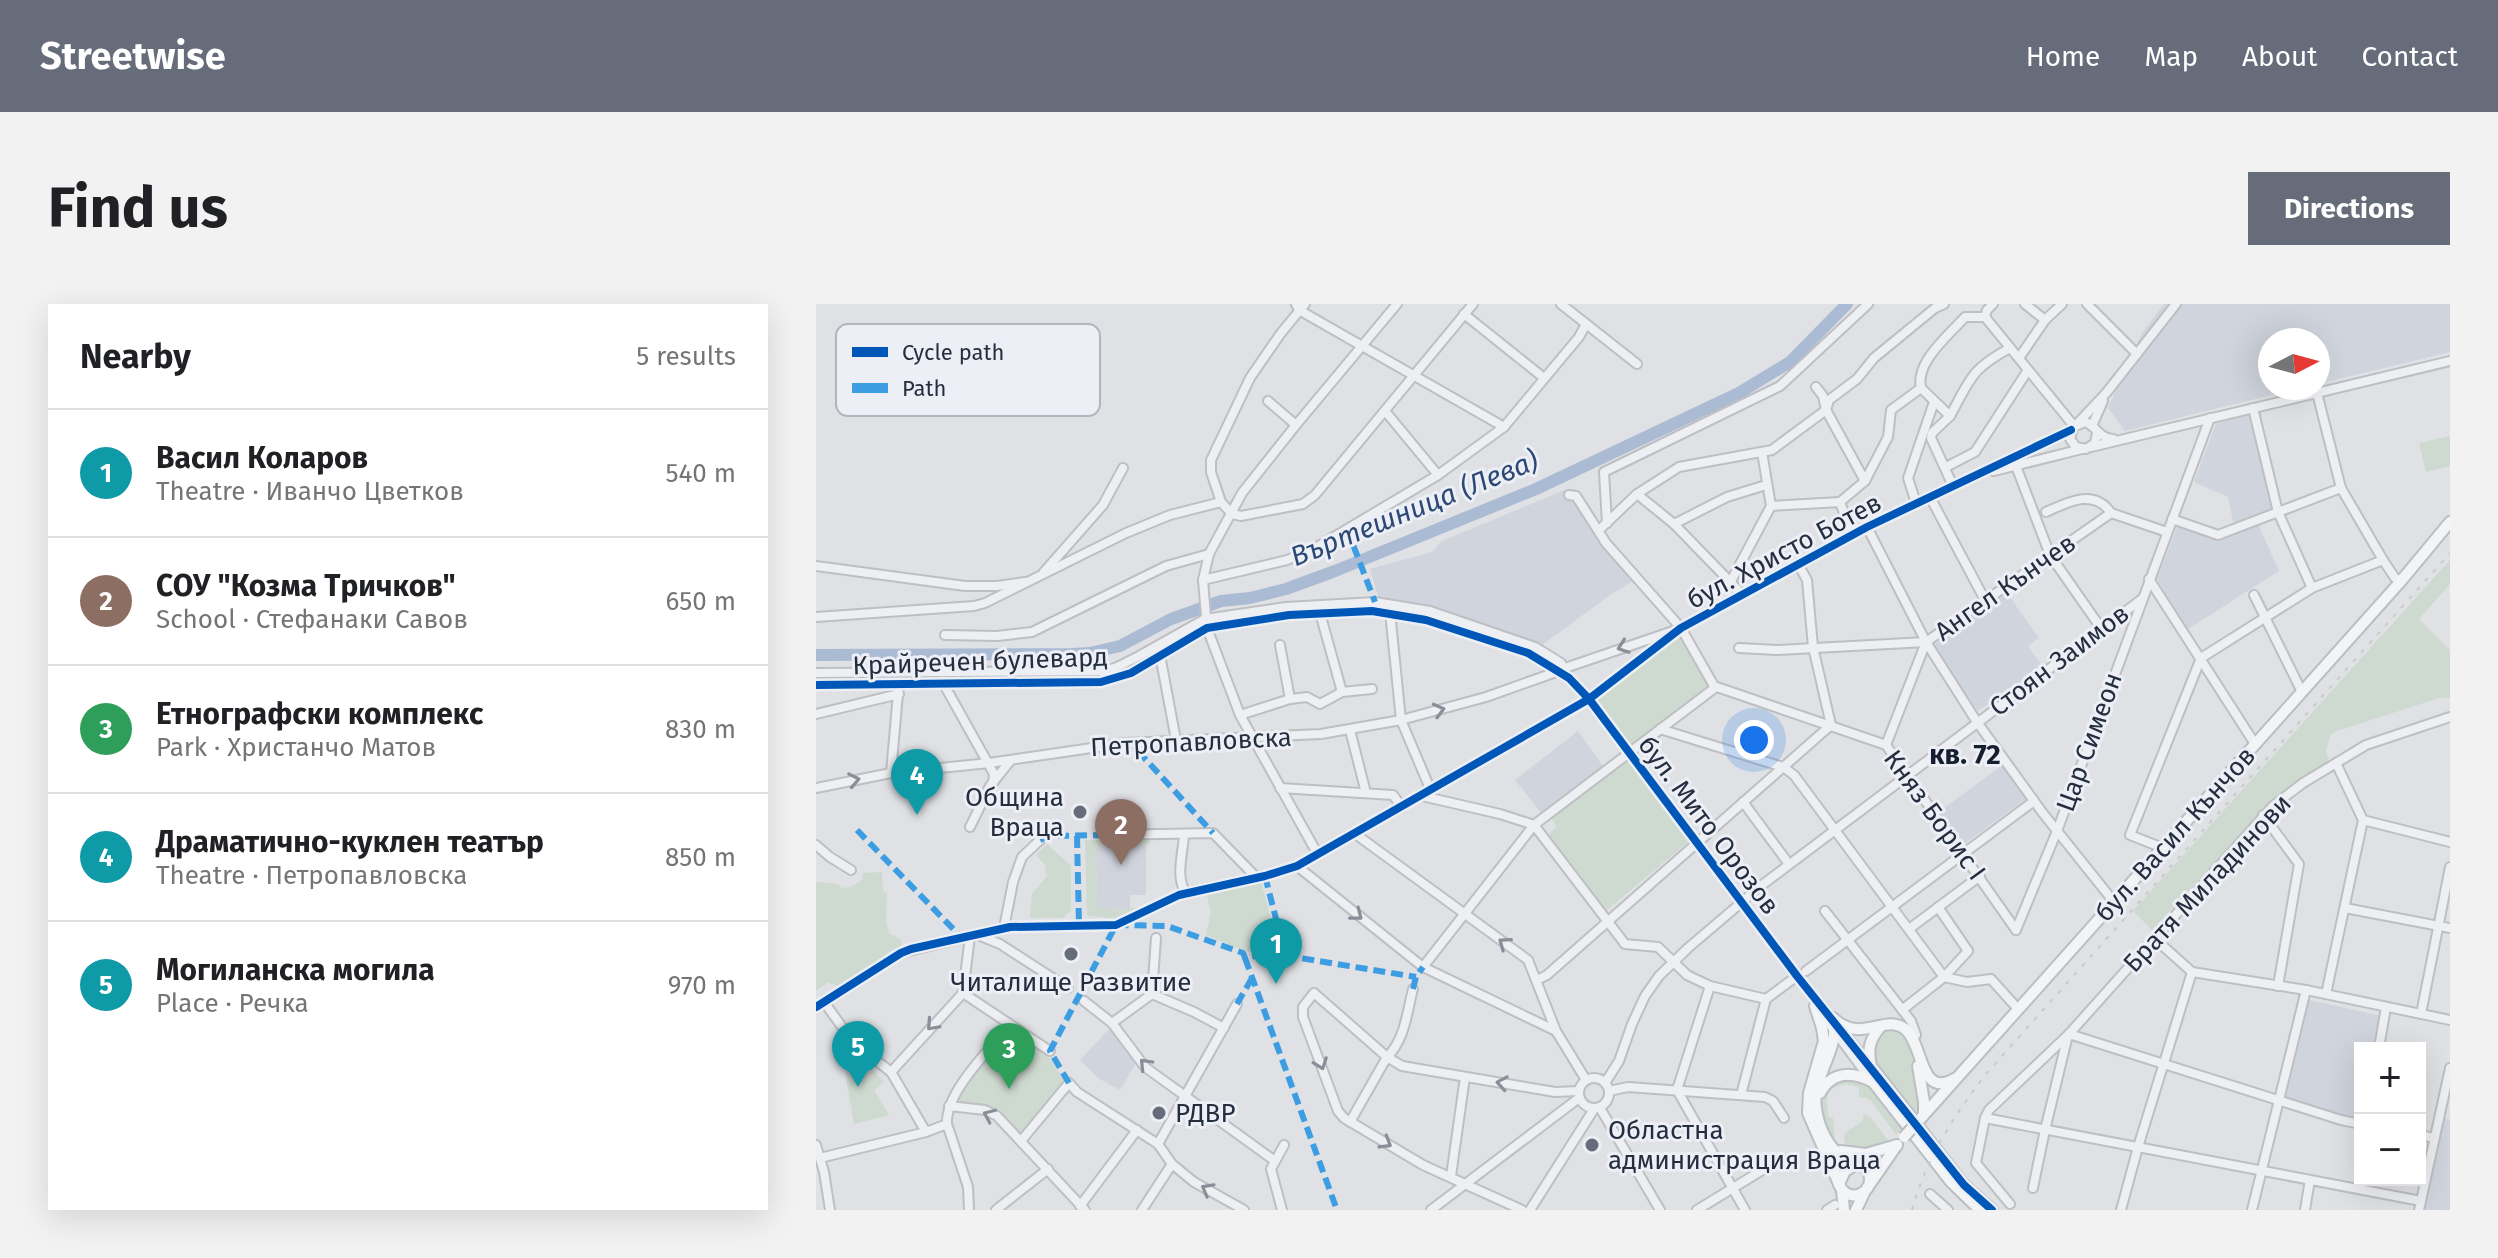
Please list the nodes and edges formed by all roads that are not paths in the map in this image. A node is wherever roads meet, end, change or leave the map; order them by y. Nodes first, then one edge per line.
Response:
1 (1397, 304) edge
2 (1473, 304) edge
3 (1561, 304) edge
4 (1868, 304) edge
5 (1944, 304) edge
6 (1993, 304) edge
7 (2025, 304) edge
8 (2062, 304) edge
9 (2087, 304) edge
10 (2176, 304) edge
11 (1300, 306) edge
12 (1464, 314) junction
13 (1985, 317) junction
14 (2045, 320) junction
15 (1586, 324) junction
16 (1363, 346) junction
17 (2010, 348) junction
18 (2137, 354) junction
19 (2019, 358) junction
20 (2450, 361) edge
21 (1637, 364) dead end
22 (2028, 370) junction
23 (1415, 376) junction
24 (1544, 378) junction
25 (1816, 387) dead end
26 (1921, 388) junction
27 (2330, 390) edge
28 (2107, 392) junction
29 (2287, 400) edge
30 (2319, 400) edge
31 (1268, 401) dead end
32 (1934, 402) junction
33 (2253, 408) junction
34 (1826, 410) junction
35 (1385, 411) junction
36 (1950, 416) junction
37 (2210, 418) junction
38 (1296, 425) junction
39 (1504, 427) junction
40 (2074, 427) junction
41 (2095, 429) junction
42 (2122, 439) junction
43 (2086, 448) junction
44 (1762, 452) junction
45 (1948, 466) dead end
46 (2016, 466) junction
47 (1123, 468) dead end
48 (1981, 474) junction
49 (1438, 475) junction
50 (1865, 481) junction
51 (1766, 485) junction
52 (1953, 486) junction
53 (2341, 488) junction
54 (1637, 494) junction
55 (1569, 495) dead end
56 (1930, 497) junction
57 (1221, 502) junction
58 (1840, 502) junction
59 (1916, 503) junction
60 (1771, 506) junction
61 (2046, 512) dead end
62 (2278, 512) junction
63 (2111, 513) junction
64 (1232, 514) junction
65 (2172, 519) junction
66 (2450, 522) edge
67 (1607, 523) junction
68 (1674, 524) junction
69 (1867, 527) junction
70 (1599, 530) junction
71 (2167, 532) junction
72 (2450, 532) edge
73 (1852, 535) junction
74 (1209, 554) junction
75 (2050, 555) junction
76 (2383, 560) junction
77 (1798, 564) junction
78 (816, 566) edge
79 (2149, 579) junction
80 (2402, 580) junction
81 (1033, 581) junction
82 (1731, 581) junction
83 (1202, 585) junction
84 (2312, 588) junction
85 (1743, 595) junction
86 (2254, 595) dead end
87 (2142, 599) junction
88 (1986, 602) junction
89 (1390, 612) junction
90 (1320, 613) junction
91 (816, 617) edge
92 (2265, 617) junction
93 (1206, 620) junction
94 (1681, 628) junction
95 (2101, 628) junction
96 (945, 635) dead end
97 (1926, 642) junction
98 (1280, 645) dead end
99 (1813, 647) junction
100 (1739, 648) dead end
101 (1160, 655) junction
102 (2201, 658) junction
103 (1562, 669) junction
104 (816, 673) edge
105 (899, 673) junction
106 (939, 673) junction
107 (899, 683) junction
108 (942, 684) junction
109 (816, 685) edge
110 (1716, 687) junction
111 (1372, 689) dead end
112 (1342, 692) junction
113 (2302, 692) junction
114 (899, 694) junction
115 (1290, 699) junction
116 (1589, 699) junction
117 (816, 714) edge
118 (1240, 715) junction
119 (2450, 717) edge
120 (1401, 720) junction
121 (1977, 722) junction
122 (1831, 725) junction
123 (1660, 729) junction
124 (1350, 730) junction
125 (1252, 738) junction
126 (1176, 740) junction
127 (2255, 744) junction
128 (1886, 745) junction
129 (1630, 753) junction
130 (1011, 760) junction
131 (2336, 763) junction
132 (987, 764) junction
133 (1783, 767) junction
134 (891, 773) junction
135 (1907, 774) junction
136 (993, 783) junction
137 (816, 788) edge
138 (1280, 788) junction
139 (1431, 791) junction
140 (1366, 793) junction
141 (1422, 796) junction
142 (2034, 801) junction
143 (1743, 802) junction
144 (1402, 807) junction
145 (2263, 815) junction
146 (2363, 820) junction
147 (1534, 825) junction
148 (970, 827) dead end
149 (1836, 829) junction
150 (2057, 831) junction
151 (1354, 833) junction
152 (1108, 835) dead end
153 (1184, 835) junction
154 (1040, 840) dead end
155 (2450, 842) edge
156 (1697, 843) junction
157 (816, 845) edge
158 (2163, 848) junction
159 (1317, 853) junction
160 (1965, 853) junction
161 (1789, 864) junction
162 (1297, 866) junction
163 (2450, 867) edge
164 (851, 870) dead end
165 (1980, 876) junction
166 (1257, 878) junction
167 (1742, 902) junction
168 (2114, 902) junction
169 (1893, 907) junction
170 (1938, 907) junction
171 (2345, 908) junction
172 (1825, 911) dead end
173 (1466, 915) junction
174 (1608, 922) junction
175 (2439, 926) junction
176 (2450, 928) edge
177 (1909, 929) junction
178 (2016, 930) joint
179 (973, 935) junction
180 (1156, 938) dead end
181 (2154, 938) junction
182 (1847, 941) junction
183 (1673, 962) junction
184 (1423, 967) junction
185 (2192, 972) junction
186 (1802, 973) junction
187 (1944, 977) junction
188 (1537, 980) junction
189 (1710, 986) junction
190 (2278, 986) junction
191 (1068, 988) dead end
192 (1413, 989) dead end
193 (2306, 990) junction
194 (963, 993) junction
195 (1152, 994) junction
196 (2326, 994) junction
197 (1766, 999) junction
198 (1084, 1001) dead end
199 (820, 1004) edge
200 (1237, 1004) dead end
201 (1815, 1006) junction
202 (2386, 1007) junction
203 (2018, 1009) junction
204 (1902, 1010) junction
205 (2421, 1014) junction
206 (1833, 1018) junction
207 (2450, 1020) edge
208 (1112, 1023) junction
209 (1009, 1025) junction
210 (1881, 1026) junction
211 (1224, 1028) junction
212 (1556, 1031) junction
213 (1835, 1032) junction
214 (2069, 1034) junction
215 (1913, 1039) junction
216 (2380, 1042) edge
217 (1050, 1051) dead end
218 (1387, 1057) junction
219 (2163, 1063) junction
220 (1871, 1066) junction
221 (2450, 1068) edge
222 (891, 1072) junction
223 (1959, 1075) junction
224 (1465, 1077) junction
225 (1586, 1080) junction
226 (1873, 1082) junction
227 (1607, 1087) junction
228 (1677, 1090) junction
229 (1579, 1094) junction
230 (1741, 1095) junction
231 (1186, 1097) junction
232 (2278, 1100) junction
233 (949, 1106) junction
234 (1597, 1108) junction
235 (1816, 1110) junction
236 (1922, 1117) junction
237 (1784, 1118) dead end
238 (1985, 1118) junction
239 (2438, 1118) junction
240 (2450, 1120) edge
241 (1350, 1122) junction
242 (2354, 1122) edge
243 (947, 1124) junction
244 (1137, 1130) junction
245 (2045, 1130) junction
246 (926, 1132) junction
247 (2426, 1136) edge
248 (2434, 1138) junction
249 (1021, 1141) junction
250 (1901, 1141) junction
251 (1158, 1144) junction
252 (816, 1145) edge
253 (1284, 1145) dead end
254 (2138, 1147) junction
255 (1834, 1150) junction
256 (820, 1158) junction
257 (1782, 1158) dead end
258 (1275, 1161) junction
259 (1172, 1164) junction
260 (1858, 1164) junction
261 (1048, 1169) junction
262 (2262, 1171) junction
263 (1451, 1176) junction
264 (2310, 1180) junction
265 (1466, 1185) junction
266 (1840, 1187) junction
267 (2033, 1188) dead end
268 (1732, 1189) junction
269 (1867, 1189) junction
270 (1930, 1194) dead end
271 (2010, 1204) dead end
272 (2420, 1205) edge
273 (1082, 1208) edge
274 (1835, 1208) edge
275 (830, 1210) edge
276 (970, 1210) edge
277 (996, 1210) edge
278 (1142, 1210) edge
279 (1244, 1210) edge
280 (1282, 1210) edge
281 (1431, 1210) edge
282 (1522, 1210) edge
283 (1530, 1210) edge
284 (1660, 1210) edge
285 (1697, 1210) edge
286 (1745, 1210) edge
287 (1856, 1210) edge
288 (1948, 1210) edge
289 (1980, 1210) edge
290 (1992, 1210) edge
291 (2121, 1210) edge
292 (2252, 1210) edge
293 (2305, 1210) edge

1 - 16 street
2 - 12 street
3 - 15 street
4 - 67 street
5 - 34 street
6 - 13 street
7 - 14 street
8 - 14 street
9 - 18 street
10 - 18 street
11 - 16 street
11 - 57 street
12 - 23 street
12 - 24 street
13 - 17 street
13 - 26 street
14 - 19 street
15 - 21 street
15 - 24 street
16 - 23 street
16 - 38 street
17 - 19 street
17 - 36 street
18 - 28 street
19 - 22 street
20 - 27 street, бул. Христо Ботев
22 - 40 street
22 - 45 street
23 - 35 street
23 - 39 street
24 - 39 street
25 - 34 street
26 - 32 street
26 - 50 street
28 - 40 street
28 - 41 street
29 - 33 street, бул. Христо Ботев
30 - 53 street
31 - 38 street
32 - 36 street
32 - 59 street
33 - 37 street, бул. Христо Ботев
33 - 62 street
34 - 44 street
34 - 50 street
35 - 49 street
35 - 64 street
36 - 52 street
37 - 42 street, бул. Христо Ботев
37 - 65 street, Цар Симеон
38 - 64 street
39 - 49 street
40 - 41 street
40 - 43 street
40 - 48 street, бул. Христо Ботев
41 - 42 street, бул. Христо Ботев
41 - 43 street
42 - 43 street, бул. Христо Ботев
43 - 46 street, бул. Христо Ботев
44 - 51 street
44 - 54 street
46 - 48 street, бул. Христо Ботев
46 - 75 street
47 - 81 street
48 - 52 street, бул. Христо Ботев
49 - 83 street
50 - 58 street
51 - 60 street
51 - 68 street
52 - 56 street, бул. Христо Ботев
53 - 62 street
53 - 76 street
54 - 67 street
54 - 68 street
55 - 70 street
56 - 59 street, бул. Христо Ботев
56 - 88 street
57 - 64 street
57 - 81 street
58 - 60 street
58 - 73 street
59 - 69 street, бул. Христо Ботев
60 - 82 street
61 - 63 street
62 - 65 street
62 - 84 street
63 - 71 street
63 - 75 street, Ангел Кънчев
64 - 74 street
65 - 71 street, Цар Симеон
66 - 80 main road, бул. Васил Кънчов
67 - 70 street
68 - 82 street
69 - 73 street, бул. Христо Ботев
69 - 97 street
70 - 94 street
71 - 79 street, Цар Симеон
72 - 80 main road
73 - 77 street, бул. Христо Ботев
74 - 83 street
74 - 96 street
75 - 88 street, Ангел Кънчев
75 - 95 street
76 - 80 street
76 - 84 street
77 - 85 street, бул. Христо Ботев
77 - 99 street
78 - 81 street
79 - 87 street, Цар Симеон
79 - 102 street
80 - 113 main road, бул. Васил Кънчов
81 - 91 street
82 - 85 street
83 - 93 street
84 - 92 street
85 - 94 street, бул. Христо Ботев
86 - 92 street
87 - 95 street, Стоян Заимов
87 - 150 street, Цар Симеон
88 - 97 street, Ангел Кънчев
89 - 90 street, Крайречен булевард
89 - 103 street, Крайречен булевард
89 - 120 street
90 - 93 street, Крайречен булевард
90 - 112 street
92 - 102 street
92 - 113 street
93 - 101 street, Крайречен булевард
93 - 103 street, Крайречен булевард
93 - 106 street, Крайречен булевард
93 - 118 street
94 -> 103 street, Петропавловска
94 - 110 street
94 - 116 street, бул. Христо Ботев
95 - 121 street, Стоян Заимов
97 - 99 street, Ангел Кънчев
97 - 121 street
97 - 128 street
98 - 115 street
99 - 100 street, Ангел Кънчев
99 - 122 street
101 - 108 street, Крайречен булевард
101 - 126 street
102 - 127 street
102 - 158 street
103 - 116 street
120 -> 103 street, Петропавловска
104 - 105 street, Крайречен булевард
105 - 106 street, Крайречен булевард
105 - 107 street
106 - 108 street
107 - 108 street, Крайречен булевард
107 - 109 street, Крайречен булевард
107 - 114 street
108 - 132 street
110 - 122 street, Княз Борис I
110 - 123 street
111 - 112 street
112 - 115 street
113 - 127 main road, бул. Васил Кънчов
114 - 117 street
114 - 134 street
115 - 118 street
116 - 129 street, бул. Мито Орозов
116 - 139 street, бул. Христо Ботев
118 - 125 street
119 - 131 street, Братя Миладинови
120 - 124 street, Петропавловска
120 - 139 street
121 - 135 street, Стоян Заимов
121 - 142 street
122 - 128 street, Княз Борис I
122 - 133 street
123 - 129 street
123 - 133 street
124 - 125 street, Петропавловска
124 - 140 street
125 - 126 street, Петропавловска
125 - 138 street
126 - 130 street, Петропавловска
127 - 158 main road, бул. Васил Кънчов
128 - 135 street, Княз Борис I
129 - 147 street
129 - 156 street, бул. Мито Орозов
130 - 132 street, Петропавловска
130 - 136 street
131 - 145 street, Братя Миладинови
131 - 146 street
132 - 134 street, Петропавловска
132 - 136 street
133 - 143 street
133 - 149 street
137 -> 134 street, Петропавловска
135 - 149 street, Стоян Заимов
135 - 160 street, Княз Борис I
136 - 148 street
138 - 140 street
138 - 159 street
139 - 141 street, бул. Христо Ботев
140 - 144 street
141 - 144 street, бул. Христо Ботев
141 - 147 street
142 - 150 street
142 - 160 street
143 - 156 street
143 - 161 street
144 - 151 street, бул. Христо Ботев
145 - 181 street, Братя Миладинови
145 - 190 street
146 - 155 street
146 - 171 street
147 - 173 street
147 - 174 street
149 - 161 street, Стоян Заимов
149 - 169 street
150 - 168 street
150 - 178 street, Цар Симеон
151 - 159 street, бул. Христо Ботев
151 - 173 street
152 - 153 street
153 - 166 street
153 - 166 street, бул. Христо Ботев
154 - 179 street
156 - 167 street, бул. Мито Орозов
156 - 174 street
157 - 164 street
158 - 168 main road, бул. Васил Кънчов
159 - 162 street, бул. Христо Ботев
160 - 165 street, Княз Борис I
160 - 169 street
161 - 167 street, Стоян Заимов
162 - 166 street, бул. Христо Ботев
162 -> 184 street
163 - 175 street
165 - 170 street
165 - 178 street, Княз Борис I
167 - 183 street, Стоян Заимов
167 - 186 street, бул. Мито Орозов
168 - 203 main road, бул. Васил Кънчов
169 - 177 street
169 - 182 street
170 - 177 street
170 - 187 street
171 - 175 street
171 - 196 street
172 - 182 street
173 - 184 street
188 -> 173 street
174 - 183 street
174 - 188 street
175 - 176 street
175 - 205 street
177 - 187 street
179 - 191 street
179 - 194 street
179 - 199 street
180 - 195 street
181 - 185 street
181 - 214 street, Братя Миладинови
182 - 186 street
182 - 204 street
183 - 189 street
183 - 227 street, Стоян Заимов
184 - 212 street
185 - 190 street
185 - 219 street
186 - 197 street
186 - 201 street, бул. Мито Орозов
186 - 206 street, бул. Мито Орозов
187 - 203 street
187 - 204 street
188 - 212 street
189 - 197 street
189 - 228 street
190 - 193 street
192 - 218 street
193 - 196 street
193 - 232 street
194 - 209 street
194 -> 222 street
195 - 208 street
195 - 211 street
196 - 202 street
197 - 230 street
198 - 208 street
199 - 222 street
200 - 211 street
201 - 213 street, бул. Мито Орозов
201 - 266 main road
202 - 205 street
202 - 216 street
203 - 223 main road, бул. Васил Кънчов
204 - 215 street
205 - 207 street
206 - 210 main road
206 - 213 main road
206 - 220 street, бул. Мито Орозов
231 -> 208 street
209 - 217 street
209 - 233 street
210 - 215 main road
210 - 220 main road
211 - 231 street
212 - 225 street
213 - 226 street, бул. Мито Орозов
213 - 235 main road
214 - 219 street
214 - 238 street, Братя Миладинови
214 - 245 street, Братя Миладинови
215 - 223 main road
215 - 236 main road
218 - 224 street
218 - 241 street
218 -> 241 street
219 - 232 street
219 - 254 street
220 - 290 main road, бул. Мито Орозов
221 - 239 street
222 - 246 street
223 - 236 main road, бул. Васил Кънчов
229 -> 224 street
224 - 263 street
225 - 227 street
225 - 229 street
226 - 235 main road
226 - 289 main road, бул. Мито Орозов
227 - 228 street
227 - 234 street
228 - 230 street
228 - 268 street
229 - 234 street
229 - 265 street
230 - 237 street
231 - 251 street
231 - 258 street
232 - 242 street
232 - 262 street
233 - 243 street
249 -> 233 street
234 - 283 street
234 - 284 street
235 - 255 main road
236 - 250 main road, бул. Васил Кънчов, bridge
238 - 245 street
238 - 271 street
239 - 240 street
239 - 248 street
241 -> 263 street
243 - 246 street
243 - 276 street
244 - 249 street
244 - 251 street
244 - 273 street
245 - 254 street
245 - 267 street, Братя Миладинови
246 - 256 street
247 - 248 street
248 - 272 street
249 - 261 street
250 - 255 main road
250 - 260 main road, бул. Васил Кънчов
250 - 269 main road, бул. Васил Кънчов
251 - 259 street
252 - 256 street
253 - 258 street
254 - 262 street
254 - 291 street
255 - 260 main road
256 - 275 street
257 - 268 street
258 - 280 street
259 - 278 street
279 -> 259 street
260 - 266 main road
260 - 269 main road
261 - 273 street
261 - 277 street
262 - 264 street
262 - 292 street
263 - 265 street
264 - 272 street
264 - 293 street
265 - 281 street
265 - 282 street
266 - 269 main road
266 - 274 main road
268 - 285 street
268 - 286 street
269 - 287 main road, бул. Васил Кънчов
270 - 288 street

